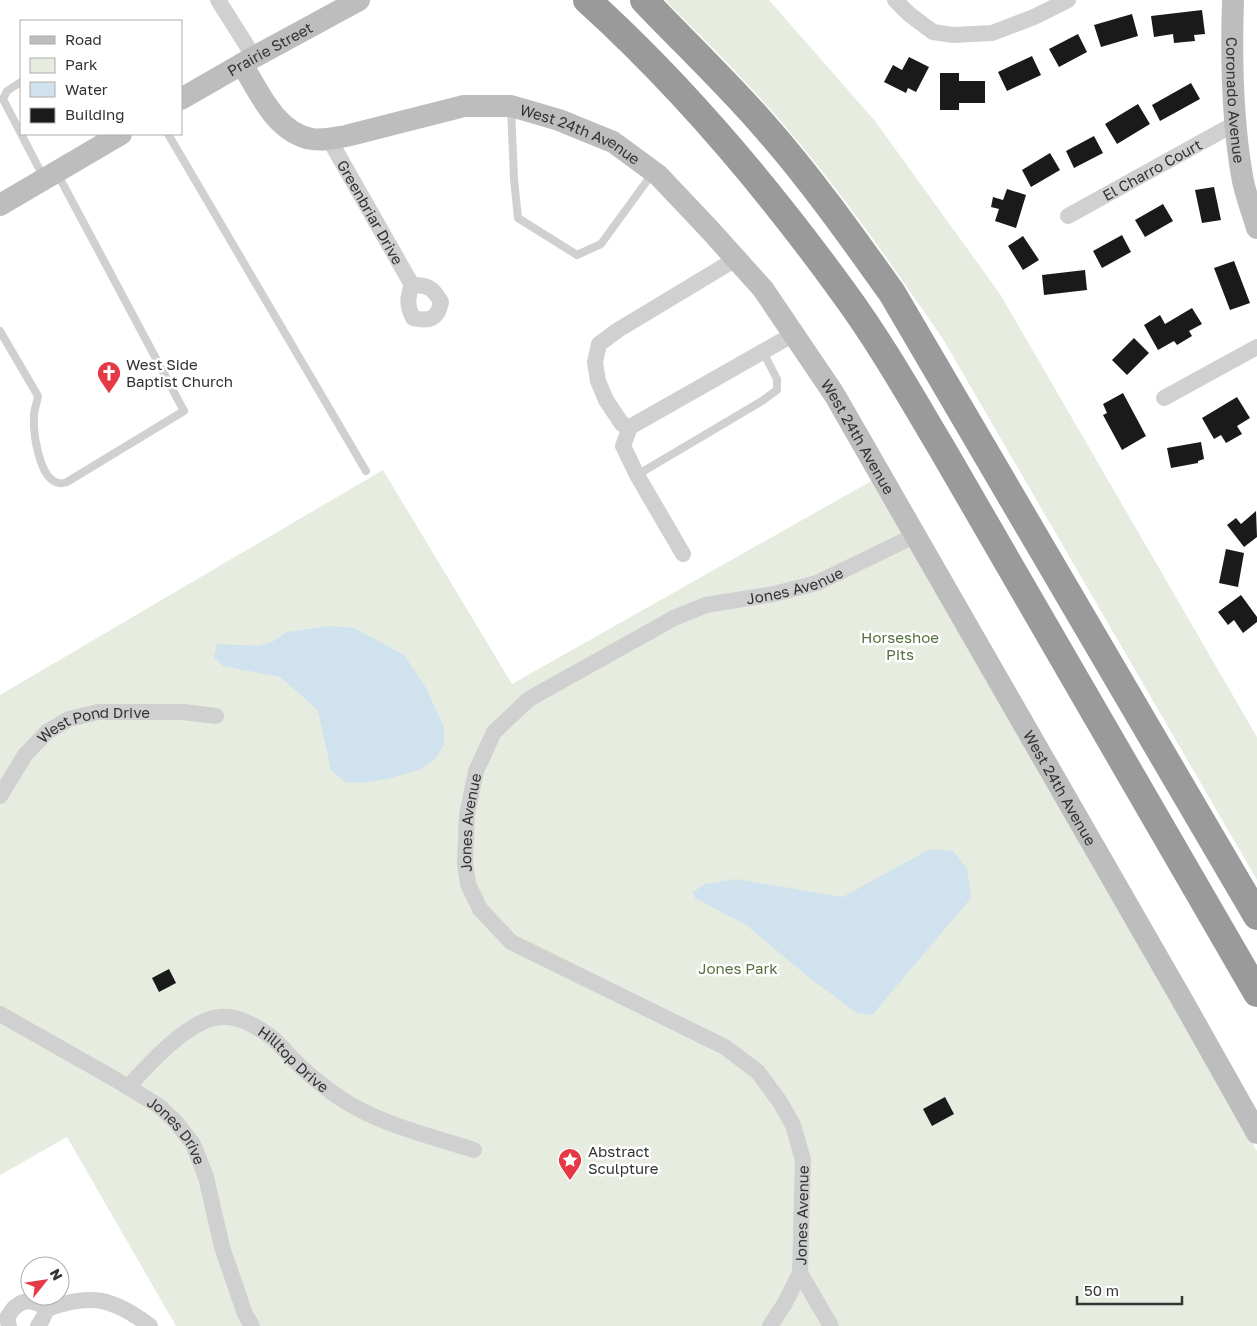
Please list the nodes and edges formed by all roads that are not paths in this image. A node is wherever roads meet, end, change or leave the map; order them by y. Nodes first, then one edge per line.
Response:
1 (218, 0) edge
2 (359, 0) edge
3 (587, 0) edge
4 (644, 0) edge
5 (895, 0) edge
6 (1068, 0) edge
7 (1233, 0) edge
8 (248, 61) junction
9 (20, 83) edge
10 (182, 98) edge
11 (511, 106) junction
12 (1236, 123) junction
13 (20, 126) edge
14 (25, 135) edge
15 (119, 135) edge
16 (169, 135) edge
17 (329, 139) junction
18 (653, 172) junction
19 (50, 175) junction
20 (0, 205) edge
21 (1068, 216) dead end
22 (1257, 228) edge
23 (736, 259) junction
24 (412, 285) dead end
25 (794, 334) junction
26 (1, 337) edge
27 (1257, 347) edge
28 (763, 352) junction
29 (1164, 398) dead end
30 (630, 427) junction
31 (366, 471) dead end
32 (637, 475) junction
33 (916, 536) junction
34 (683, 554) dead end
35 (216, 716) dead end
36 (0, 796) edge
37 (1257, 916) edge
38 (1257, 993) edge
39 (0, 1014) edge
40 (128, 1087) junction
41 (1257, 1133) edge
42 (474, 1150) dead end
43 (800, 1273) junction
44 (47, 1308) junction
45 (9, 1326) edge
46 (38, 1326) edge
47 (150, 1326) edge
48 (252, 1326) edge
49 (770, 1326) edge
50 (831, 1326) edge

1 - 8 street
2 - 8 street, Prairie Street
3 - 38 highway
4 - 37 highway
5 - 6 street
7 - 12 street, Coronado Avenue
8 - 10 street, Prairie Street
8 - 17 street, West 24th Avenue
9 - 13 lane
11 - 17 street, West 24th Avenue
11 - 18 street, West 24th Avenue
11 - 18 lane
12 - 21 street, El Charro Court
12 - 22 street, Coronado Avenue
14 - 19 lane
15 - 19 street
16 - 31 lane
17 - 24 street, Greenbriar Drive
18 - 23 street, West 24th Avenue
19 - 20 street
19 - 26 lane
23 - 25 street, West 24th Avenue
23 - 30 street
25 - 28 street
25 - 33 street, West 24th Avenue
27 - 29 street
28 - 30 street
28 - 32 lane
30 - 32 street
32 - 34 street
33 - 41 street, West 24th Avenue
33 - 43 street, Jones Avenue
35 - 36 street, West Pond Drive
39 - 40 street, Jones Drive
40 - 42 street, Hilltop Drive
40 - 48 street, Jones Drive
43 - 49 street
43 - 50 street, Jones Avenue
44 - 45 street
44 - 46 street
44 - 47 street

